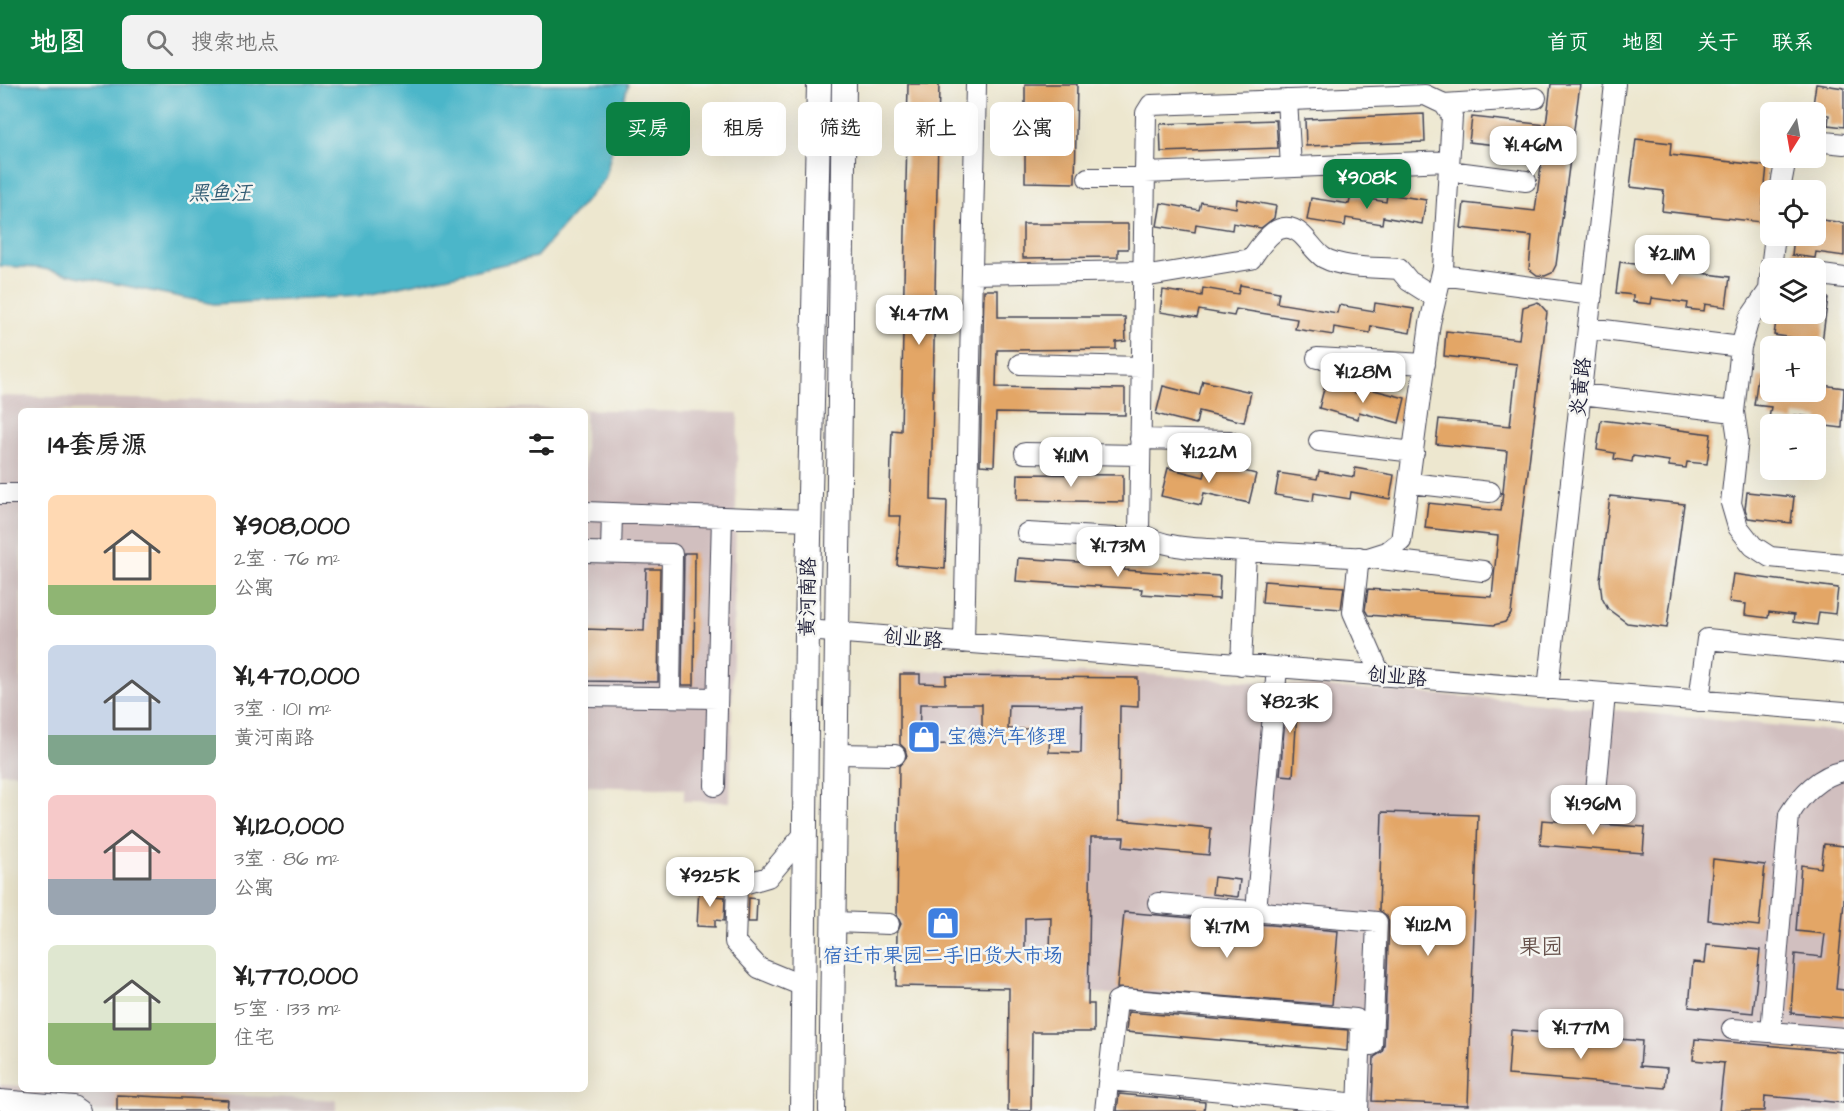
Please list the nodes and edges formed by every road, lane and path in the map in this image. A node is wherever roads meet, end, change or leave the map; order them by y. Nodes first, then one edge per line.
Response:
1 (819, 84) edge
2 (844, 84) edge
3 (976, 84) edge
4 (1615, 84) edge
5 (1536, 98) dead end
6 (1287, 100) junction
7 (1444, 105) junction
8 (1826, 142) edge
9 (1844, 144) edge
10 (1449, 166) junction
11 (1291, 167) junction
12 (1145, 176) junction
13 (1088, 178) dead end
14 (1526, 181) dead end
15 (972, 274) junction
16 (1143, 274) junction
17 (1442, 275) junction
18 (1826, 276) edge
19 (1844, 278) edge
20 (1592, 294) junction
21 (1436, 298) junction
22 (1760, 302) edge
23 (1588, 328) junction
24 (1741, 346) junction
25 (1317, 358) dead end
26 (1020, 364) dead end
27 (1425, 364) junction
28 (1141, 367) junction
29 (1581, 394) junction
30 (1734, 412) junction
31 (1229, 441) dead end
32 (1319, 441) dead end
33 (1140, 447) junction
34 (1414, 452) junction
35 (1025, 453) dead end
36 (1410, 483) junction
37 (1490, 492) dead end
38 (0, 494) edge
39 (18, 494) edge
40 (588, 513) edge
41 (612, 513) junction
42 (722, 517) junction
43 (809, 520) junction
44 (1028, 533) dead end
45 (1150, 540) junction
46 (1246, 551) junction
47 (588, 552) edge
48 (611, 552) junction
49 (1364, 557) junction
50 (1844, 564) edge
51 (1483, 571) dead end
52 (807, 630) junction
53 (839, 632) junction
54 (964, 643) junction
55 (1844, 653) edge
56 (1241, 665) junction
57 (1277, 668) junction
58 (1381, 676) junction
59 (1548, 689) junction
60 (1605, 694) junction
61 (588, 696) edge
62 (670, 697) junction
63 (717, 698) junction
64 (1699, 701) junction
65 (1844, 712) edge
66 (837, 754) junction
67 (895, 755) dead end
68 (1844, 771) edge
69 (715, 786) dead end
70 (1595, 803) dead end
71 (805, 833) junction
72 (1158, 903) dead end
73 (1256, 911) junction
74 (834, 922) junction
75 (889, 924) dead end
76 (803, 986) junction
77 (1732, 1029) dead end
78 (1771, 1032) junction
79 (1844, 1038) edge
80 (1108, 1080) junction
81 (0, 1100) edge
82 (1362, 1109) edge
83 (80, 1111) edge
84 (802, 1111) edge
85 (831, 1111) edge
86 (1105, 1111) edge

1 - 43 main road, 黄河南路
2 - 53 main road, 黄河南路
3 - 15 street
4 - 20 street, 炎黄路
5 - 7 street
6 - 7 street
6 - 11 street
6 - 12 street
7 - 10 street
8 - 9 street
10 - 11 street
10 - 14 street
10 - 17 street
11 - 12 street
12 - 13 street
12 - 16 street
15 - 16 street
15 - 54 street
16 - 21 street
16 - 28 street
17 - 20 street
17 - 21 street
18 - 19 street
20 - 23 street, 炎黄路
21 - 27 street
22 - 24 street
23 - 24 street
23 - 29 street, 炎黄路
24 - 30 street
25 - 27 street
26 - 28 street
27 - 34 street
28 - 33 street
29 - 30 street
29 - 59 street, 炎黄路
30 - 50 street
31 - 33 street
32 - 34 street
33 - 35 street
33 - 45 street
34 - 36 street
36 - 37 street
36 - 49 street
38 - 39 street
40 - 41 street
41 - 42 street
41 - 48 street
42 - 43 street
42 - 63 street
43 - 52 main road, 黄河南路
44 - 45 street
45 - 46 street
46 - 49 street
46 - 56 street
47 - 48 street
48 - 62 street
49 - 51 street
49 - 58 street
52 - 53 street, 创业路
52 - 71 main road, 黄河南路
53 - 54 street, 创业路
53 - 66 main road, 黄河南路
54 - 56 street, 创业路
55 - 64 street
56 - 57 street, 创业路
57 - 58 street, 创业路
57 - 73 street
58 - 59 street, 创业路
59 - 60 street, 创业路
60 - 64 street, 创业路
60 - 70 street
61 - 62 street
62 - 63 street
63 - 69 street
64 - 65 street, 创业路
66 - 67 street
66 - 74 main road, 黄河南路
68 - 78 street
71 - 76 main road, 黄河南路
71 - 76 street
72 - 73 street
73 - 82 street
74 - 75 street
74 - 85 main road, 黄河南路
76 - 84 main road, 黄河南路
77 - 78 street
78 - 79 street
80 - 82 street
80 - 82 street
80 - 86 street
81 - 83 street

